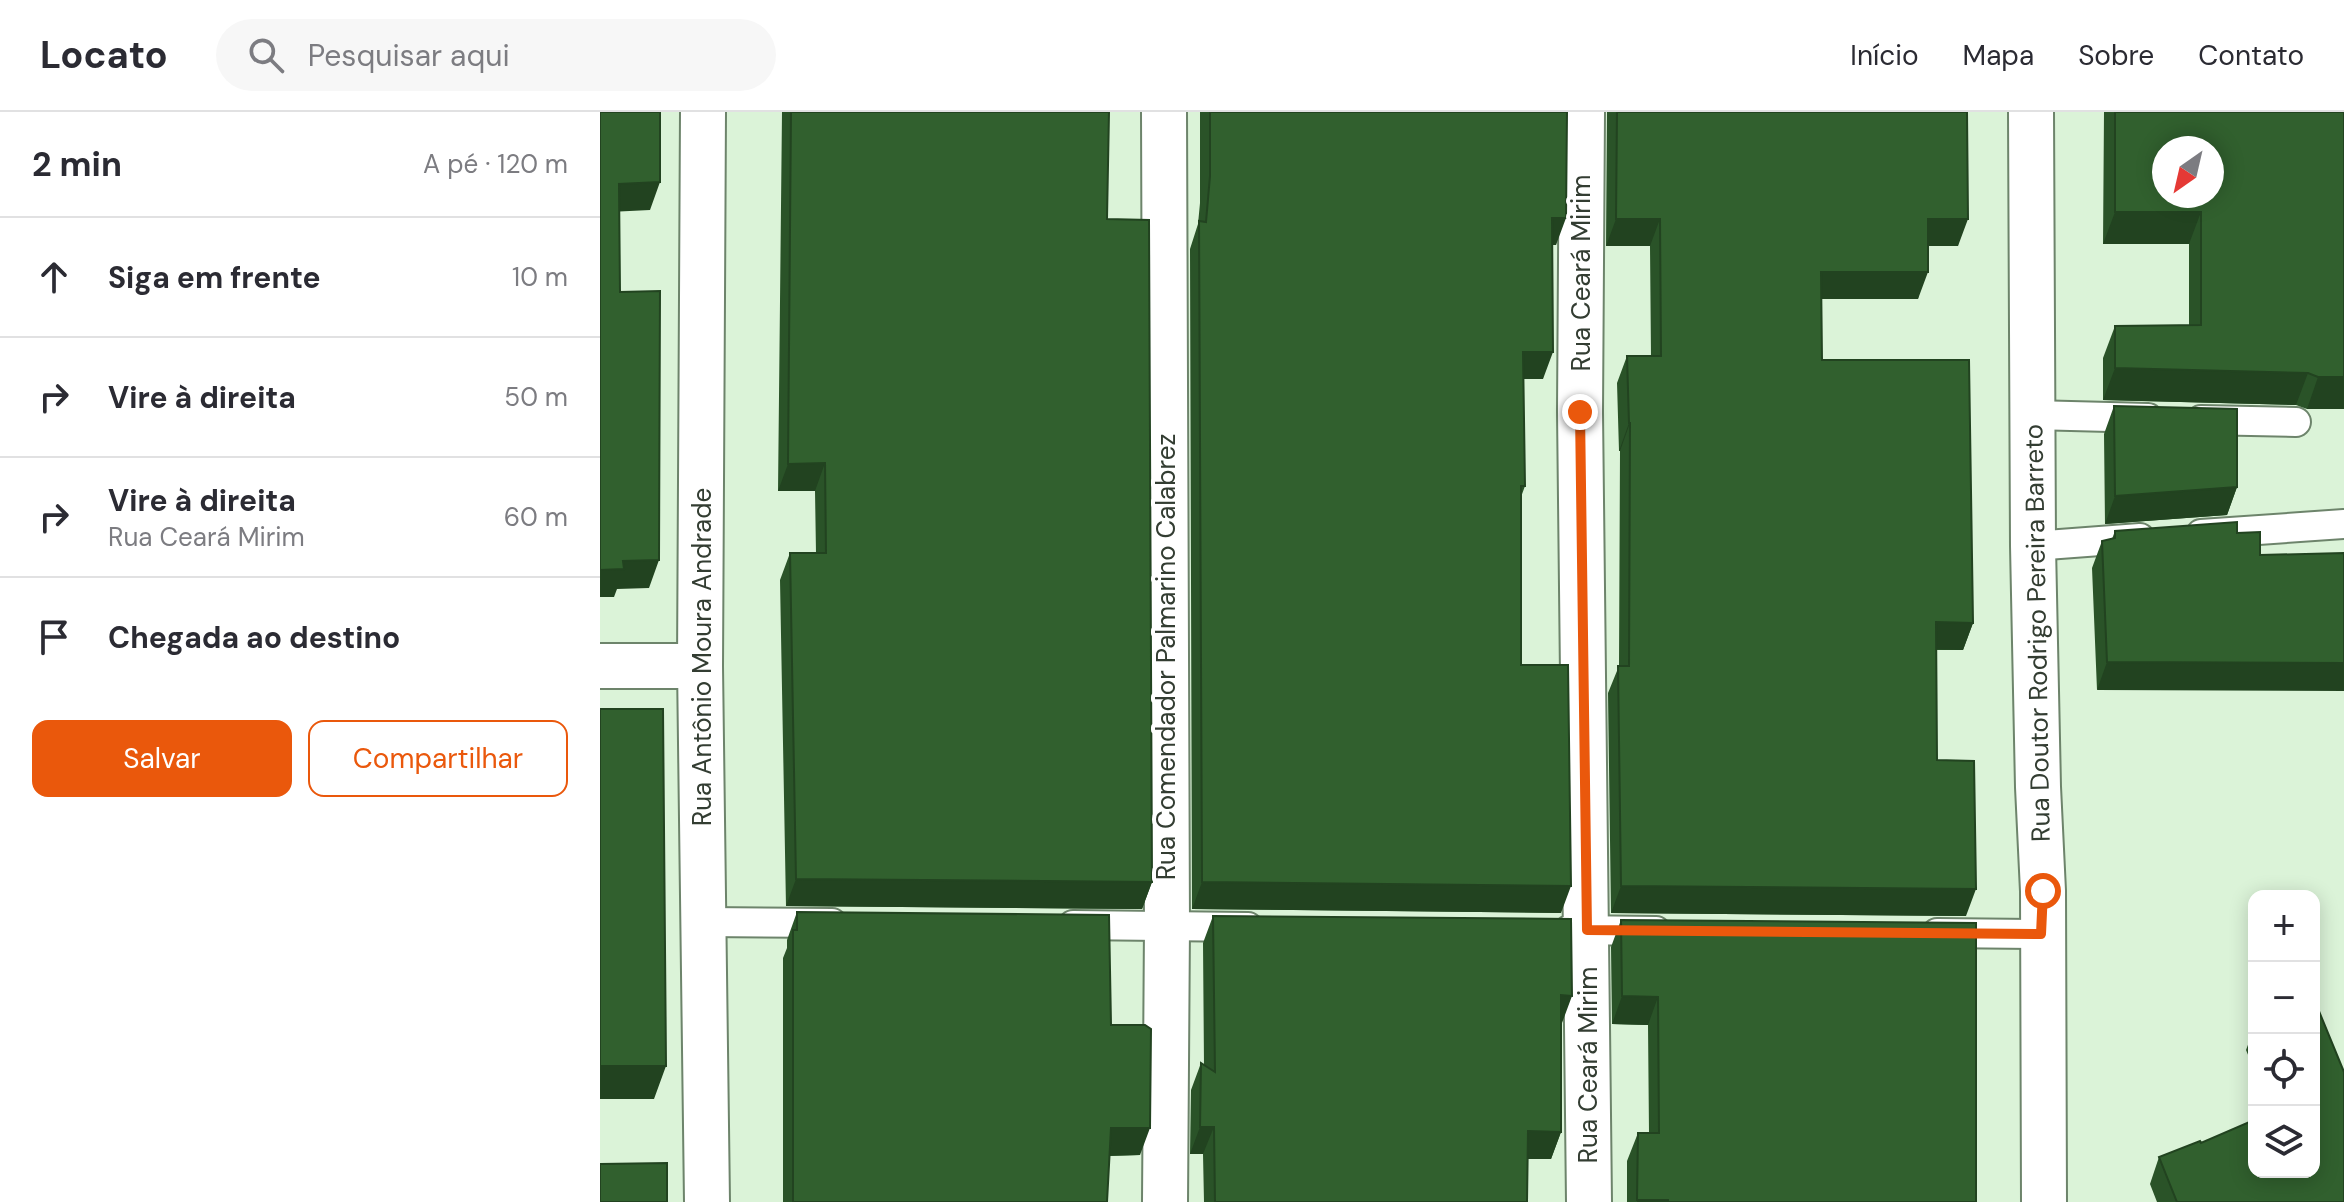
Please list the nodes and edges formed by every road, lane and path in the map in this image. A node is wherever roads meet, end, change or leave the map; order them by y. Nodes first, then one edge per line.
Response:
1 (703, 112) edge
2 (1164, 112) edge
3 (1582, 112) edge
4 (2031, 112) edge
5 (2032, 415) junction
6 (2296, 422) dead end
7 (2344, 524) edge
8 (2033, 546) junction
9 (600, 666) edge
10 (700, 666) junction
11 (705, 922) junction
12 (860, 923) edge
13 (1047, 925) edge
14 (1167, 926) junction
15 (1276, 927) edge
16 (1541, 929) edge
17 (1587, 930) junction
18 (1681, 931) edge
19 (1916, 933) edge
20 (2041, 934) junction
21 (707, 1202) edge
22 (1165, 1202) edge
23 (1589, 1202) edge
24 (2044, 1202) edge

1 - 10 street, Rua Antônio Moura Andrade
2 - 14 street, Rua Comendador Palmarino Calabrez
3 - 17 street, Rua Ceará Mirim
4 - 5 street, Rua Doutor Rodrigo Pereira Barreto
5 - 6 lane
5 - 8 street, Rua Doutor Rodrigo Pereira Barreto
7 - 8 lane
8 - 20 street, Rua Doutor Rodrigo Pereira Barreto
9 - 10 street
10 - 11 street, Rua Antônio Moura Andrade
11 - 12 lane
11 - 21 street, Rua Antônio Moura Andrade
13 - 14 lane
14 - 15 lane
14 - 22 street, Rua Comendador Palmarino Calabrez
16 - 17 lane
17 - 18 lane
17 - 23 street, Rua Ceará Mirim
19 - 20 lane
20 - 24 street, Rua Doutor Rodrigo Pereira Barreto

